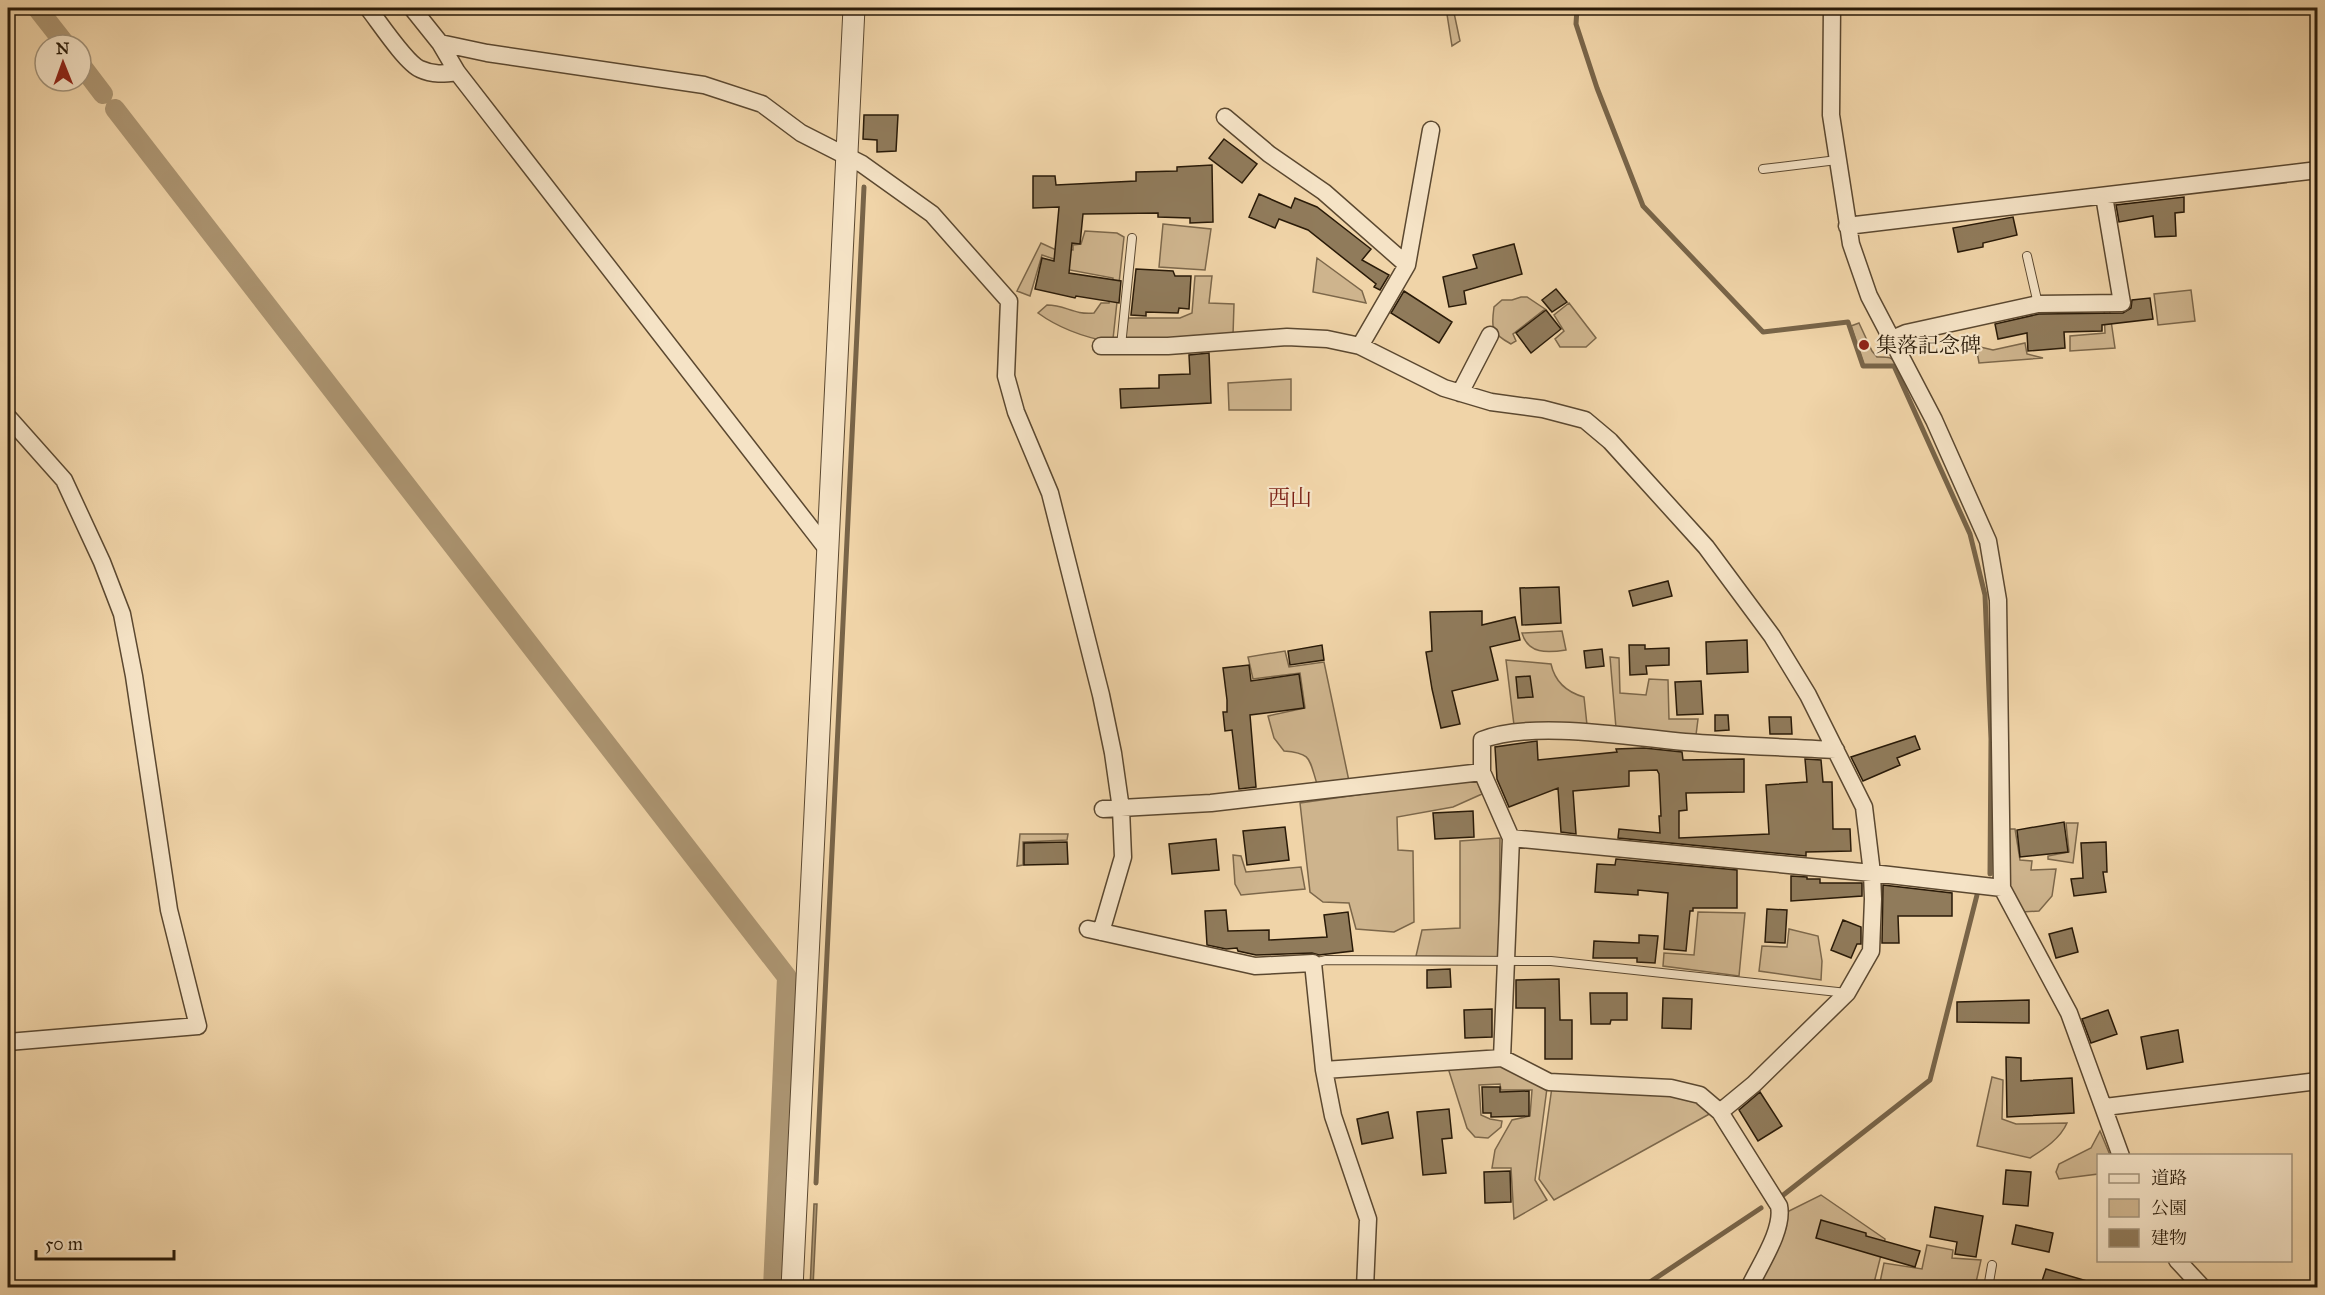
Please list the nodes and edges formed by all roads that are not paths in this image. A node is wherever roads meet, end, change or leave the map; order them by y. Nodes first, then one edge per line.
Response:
1 (368, 8) edge
2 (412, 8) edge
3 (854, 8) edge
4 (1832, 8) edge
5 (440, 43) junction
6 (458, 72) junction
7 (1225, 117) dead end
8 (1431, 130) dead end
9 (847, 156) junction
10 (1837, 160) junction
11 (1763, 169) dead end
12 (2318, 170) edge
13 (2104, 196) junction
14 (1847, 226) junction
15 (1132, 238) dead end
16 (2027, 256) dead end
17 (1407, 265) junction
18 (2038, 304) junction
19 (1490, 335) dead end
20 (1892, 339) junction
21 (1101, 346) dead end
22 (1121, 346) junction
23 (1360, 346) junction
24 (1460, 393) junction
25 (8, 417) edge
26 (827, 549) junction
27 (1836, 750) junction
28 (1482, 772) junction
29 (1103, 809) dead end
30 (1121, 809) junction
31 (1510, 838) junction
32 (1872, 873) junction
33 (2002, 888) junction
34 (1506, 960) junction
35 (1313, 963) junction
36 (1847, 993) junction
37 (8, 1042) edge
38 (1502, 1058) junction
39 (1324, 1070) junction
40 (2318, 1082) edge
41 (2104, 1107) junction
42 (1720, 1112) junction
43 (2121, 1154) edge
44 (2179, 1262) edge
45 (1992, 1265) dead end
46 (792, 1287) edge
47 (1365, 1287) edge
48 (1749, 1287) edge
49 (1988, 1287) edge
50 (2203, 1287) edge

1 - 6 street
2 - 5 street
3 - 9 street
4 - 10 street
5 - 6 street
5 - 9 street
6 - 26 street
7 - 17 street
8 - 17 street
9 - 26 street
9 - 30 street
10 - 11 lane
10 - 14 street
12 - 13 street
13 - 14 street
13 - 18 street
14 - 20 street
15 - 22 lane
16 - 18 lane
17 - 23 street
18 - 20 street
19 - 24 street
20 - 33 street
21 - 22 street
22 - 23 street
23 - 24 street
24 - 27 street
25 - 37 street
26 - 46 street
27 - 28 street
27 - 32 street
28 - 30 street
28 - 31 street
29 - 30 street
30 - 35 street
31 - 32 street
31 - 34 street
32 - 33 street
32 - 36 street
33 - 41 street
34 - 35 lane
34 - 36 lane
34 - 38 street
35 - 39 street
36 - 42 street
38 - 39 street
38 - 42 street
39 - 47 street
40 - 41 street
41 - 43 street
42 - 48 street
44 - 50 street
45 - 49 lane

